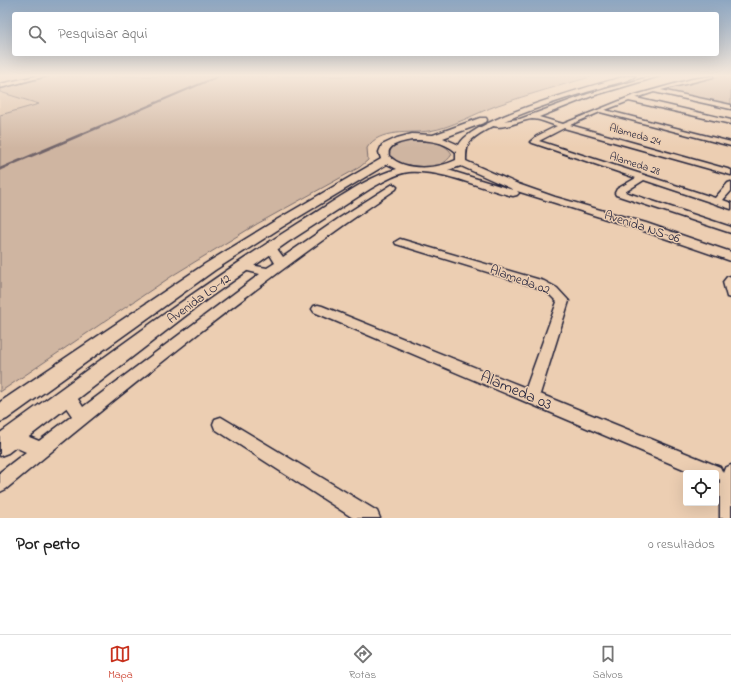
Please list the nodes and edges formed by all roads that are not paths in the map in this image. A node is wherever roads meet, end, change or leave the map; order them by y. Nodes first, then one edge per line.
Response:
1 (531, 100) edge
2 (552, 100) edge
3 (575, 100) edge
4 (582, 100) edge
5 (623, 100) edge
6 (638, 100) edge
7 (698, 100) edge
8 (606, 107) junction
9 (731, 107) edge
10 (599, 110) junction
11 (532, 117) junction
12 (731, 122) edge
13 (492, 124) junction
14 (564, 126) junction
15 (434, 138) junction
16 (731, 144) edge
17 (461, 156) junction
18 (387, 160) junction
19 (408, 169) junction
20 (437, 170) junction
21 (731, 174) edge
22 (642, 178) junction
23 (731, 185) edge
24 (393, 187) dead end
25 (551, 199) junction
26 (717, 202) junction
27 (731, 206) edge
28 (731, 230) edge
29 (400, 242) dead end
30 (271, 248) junction
31 (731, 257) edge
32 (280, 263) junction
33 (244, 267) junction
34 (268, 272) junction
35 (731, 280) edge
36 (731, 294) edge
37 (318, 309) dead end
38 (67, 397) junction
39 (530, 397) junction
40 (0, 413) edge
41 (82, 417) junction
42 (220, 424) dead end
43 (6, 442) edge
44 (41, 450) junction
45 (724, 476) edge
46 (0, 483) edge
47 (370, 518) edge
48 (730, 518) edge

1 - 15 street
2 - 13 street
3 - 11 street
4 - 8 street
5 - 8 street
6 - 12 street
7 - 9 street
8 - 10 street
10 - 14 street
10 - 16 street
11 - 13 street
11 - 14 street, Alameda 24
13 - 17 street
14 - 21 street, Alameda 24
14 - 22 street, Alameda 28
15 - 17 street, Avenida NS-06
15 - 18 street
17 - 20 street
17 - 25 street, Avenida NS-06
18 - 19 street
18 - 40 street, Avenida LO-12
19 - 20 street
19 - 30 street, Avenida LO-12
20 - 25 street, Avenida NS-06
22 - 26 street, Alameda 28
22 - 28 street
23 - 26 street
24 - 32 street
25 - 31 street, Avenida NS-06
26 - 27 street, Alameda 28
29 - 39 street, Alameda 02
30 - 32 street
30 - 33 street, Avenida LO-12
32 - 34 street
33 - 34 street
33 - 38 street, Avenida LO-12
34 - 41 street
35 - 36 street
37 - 39 street, Alameda 03
38 - 41 street
38 - 43 street, Avenida LO-12
39 - 45 street, Alameda 03
41 - 44 street
42 - 47 street
43 - 44 street
44 - 46 street
45 - 48 street

